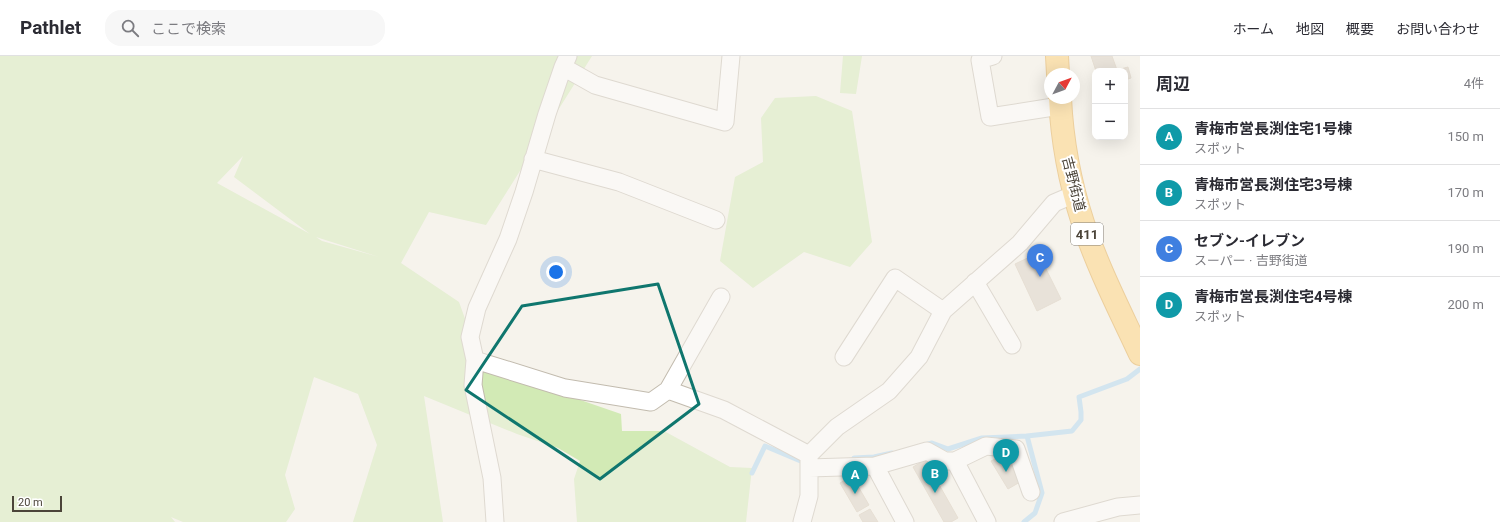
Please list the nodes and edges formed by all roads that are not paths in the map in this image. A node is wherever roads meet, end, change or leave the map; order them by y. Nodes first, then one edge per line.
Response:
1 (731, 56) edge
2 (993, 56) edge
3 (1057, 56) edge
4 (565, 61) edge
5 (1058, 68) edge
6 (1051, 104) edge
7 (1060, 104) edge
8 (533, 159) junction
9 (1075, 194) junction
10 (716, 220) dead end
11 (975, 282) junction
12 (722, 297) dead end
13 (943, 311) junction
14 (1012, 345) dead end
15 (1140, 354) edge
16 (844, 357) dead end
17 (476, 360) junction
18 (668, 390) junction
19 (955, 461) junction
20 (809, 462) junction
21 (875, 466) junction
22 (1031, 492) dead end
23 (1140, 505) edge
24 (495, 522) edge
25 (802, 522) edge
26 (905, 522) edge
27 (987, 522) edge
28 (1064, 522) edge

1 - 4 street
2 - 6 street
3 - 5 highway
4 - 8 street
7 - 9 highway, 吉野街道 / 411
8 - 10 street
8 - 17 street
9 - 11 street
9 - 15 highway, 吉野街道 / 411
11 - 13 street
11 - 14 street
12 - 18 street
13 - 16 street
13 - 20 street
17 - 18 street
17 - 24 street
18 - 20 street
19 - 21 street
19 - 22 street
19 - 27 street
20 - 21 street
20 - 25 street
21 - 26 street
23 - 28 street

